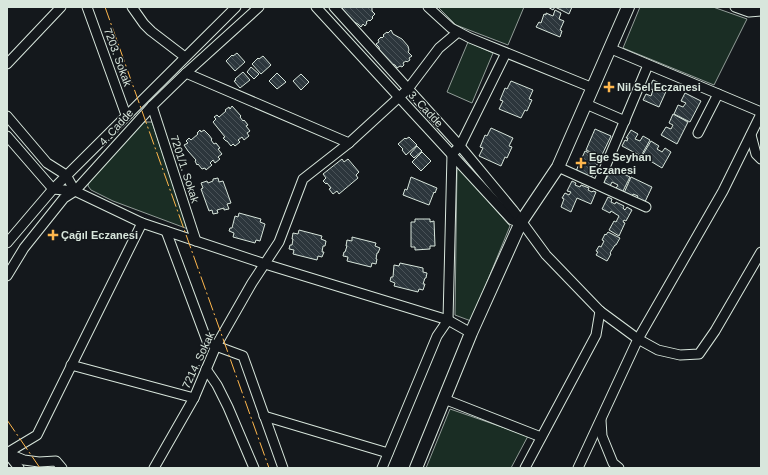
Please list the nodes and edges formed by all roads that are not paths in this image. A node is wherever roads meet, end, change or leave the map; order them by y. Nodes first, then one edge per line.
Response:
1 (61, 7) edge
2 (87, 7) edge
3 (132, 7) edge
4 (236, 7) edge
5 (259, 7) edge
6 (316, 7) edge
7 (334, 7) edge
8 (428, 7) edge
9 (628, 7) edge
10 (735, 7) edge
11 (761, 11) edge
12 (458, 32) junction
13 (609, 48) junction
14 (506, 53) junction
15 (185, 57) junction
16 (7, 64) edge
17 (648, 65) junction
18 (186, 72) junction
19 (593, 88) junction
20 (408, 89) junction
21 (718, 94) junction
22 (399, 98) junction
23 (586, 104) junction
24 (152, 106) junction
25 (761, 113) edge
26 (126, 115) junction
27 (7, 116) edge
28 (625, 121) junction
29 (698, 134) dead end
30 (751, 135) junction
31 (7, 136) edge
32 (349, 143) junction
33 (460, 146) junction
34 (452, 154) junction
35 (761, 159) edge
36 (558, 167) junction
37 (66, 175) junction
38 (598, 184) junction
39 (53, 189) junction
40 (75, 191) junction
41 (646, 207) dead end
42 (521, 222) junction
43 (142, 223) junction
44 (166, 231) junction
45 (196, 241) junction
46 (7, 243) edge
47 (761, 252) edge
48 (265, 264) junction
49 (7, 276) edge
50 (600, 311) junction
51 (448, 320) junction
52 (472, 333) junction
53 (638, 339) junction
54 (216, 346) junction
55 (71, 365) junction
56 (206, 369) junction
57 (194, 398) junction
58 (444, 400) junction
59 (264, 416) junction
60 (601, 418) junction
61 (541, 437) junction
62 (7, 453) edge
63 (388, 454) junction
64 (614, 466) edge
65 (19, 468) edge
66 (62, 468) edge
67 (154, 468) edge
68 (254, 468) edge
69 (283, 468) edge
70 (382, 468) edge
71 (416, 468) edge
72 (525, 468) edge
73 (578, 468) edge

1 - 16 street
2 - 26 street, 7203. Sokak
3 - 15 street
4 - 15 street, 4. Cadde
5 - 18 street, 4. Cadde
6 - 22 street, 3. Cadde
7 - 20 street, 3. Cadde
8 - 12 street
9 - 13 main road
10 - 11 street
12 - 14 street
12 - 20 street, 7214. Sokak
13 - 17 street
13 - 19 main road
14 - 19 street
14 - 33 street
15 - 26 street, 4. Cadde
17 - 21 street
17 - 28 street
18 - 24 street, 4. Cadde
18 - 32 street
19 - 23 main road
20 - 22 street, 7214. Sokak
20 - 33 street, 3. Cadde
21 - 25 street
21 - 29 street
22 - 32 street, 7214. Sokak
22 - 34 street, 3. Cadde
23 - 28 street
23 - 36 main road
24 - 40 street, 4. Cadde
24 - 45 street, 7201/1. Sokak
25 - 30 street
26 - 37 street, 4. Cadde
27 - 37 street
28 - 38 street
30 - 35 street
30 - 53 street
31 - 39 street
32 - 48 street, 7214. Sokak
33 - 34 street
33 - 42 street, 3. Cadde
34 - 42 street, 3. Cadde
34 - 51 street
36 - 38 street
36 - 42 main road
37 - 39 street, 4. Cadde
37 - 40 street
38 - 41 street
39 - 40 street
39 - 46 street, 4. Cadde
40 - 43 street
40 - 49 street, 4. Cadde
42 - 50 street, 3. Cadde
42 - 52 main road
43 - 44 street
43 - 55 street
44 - 45 street
44 - 54 street
45 - 48 street
47 - 53 street, 3. Cadde
48 - 51 street
48 - 54 street, 7214. Sokak
50 - 53 street, 3. Cadde
50 - 61 street
51 - 52 street
51 - 63 street
52 - 58 main road
53 - 60 street
54 - 56 street, 7214. Sokak
54 - 59 street
55 - 57 street
55 - 62 street
56 - 57 street, 7214. Sokak
56 - 68 street
57 - 67 street, 7214. Sokak
58 - 61 street
58 - 71 main road
59 - 63 street
59 - 69 street
60 - 64 street
60 - 73 street
61 - 72 street
62 - 65 street
62 - 66 street
63 - 70 street

